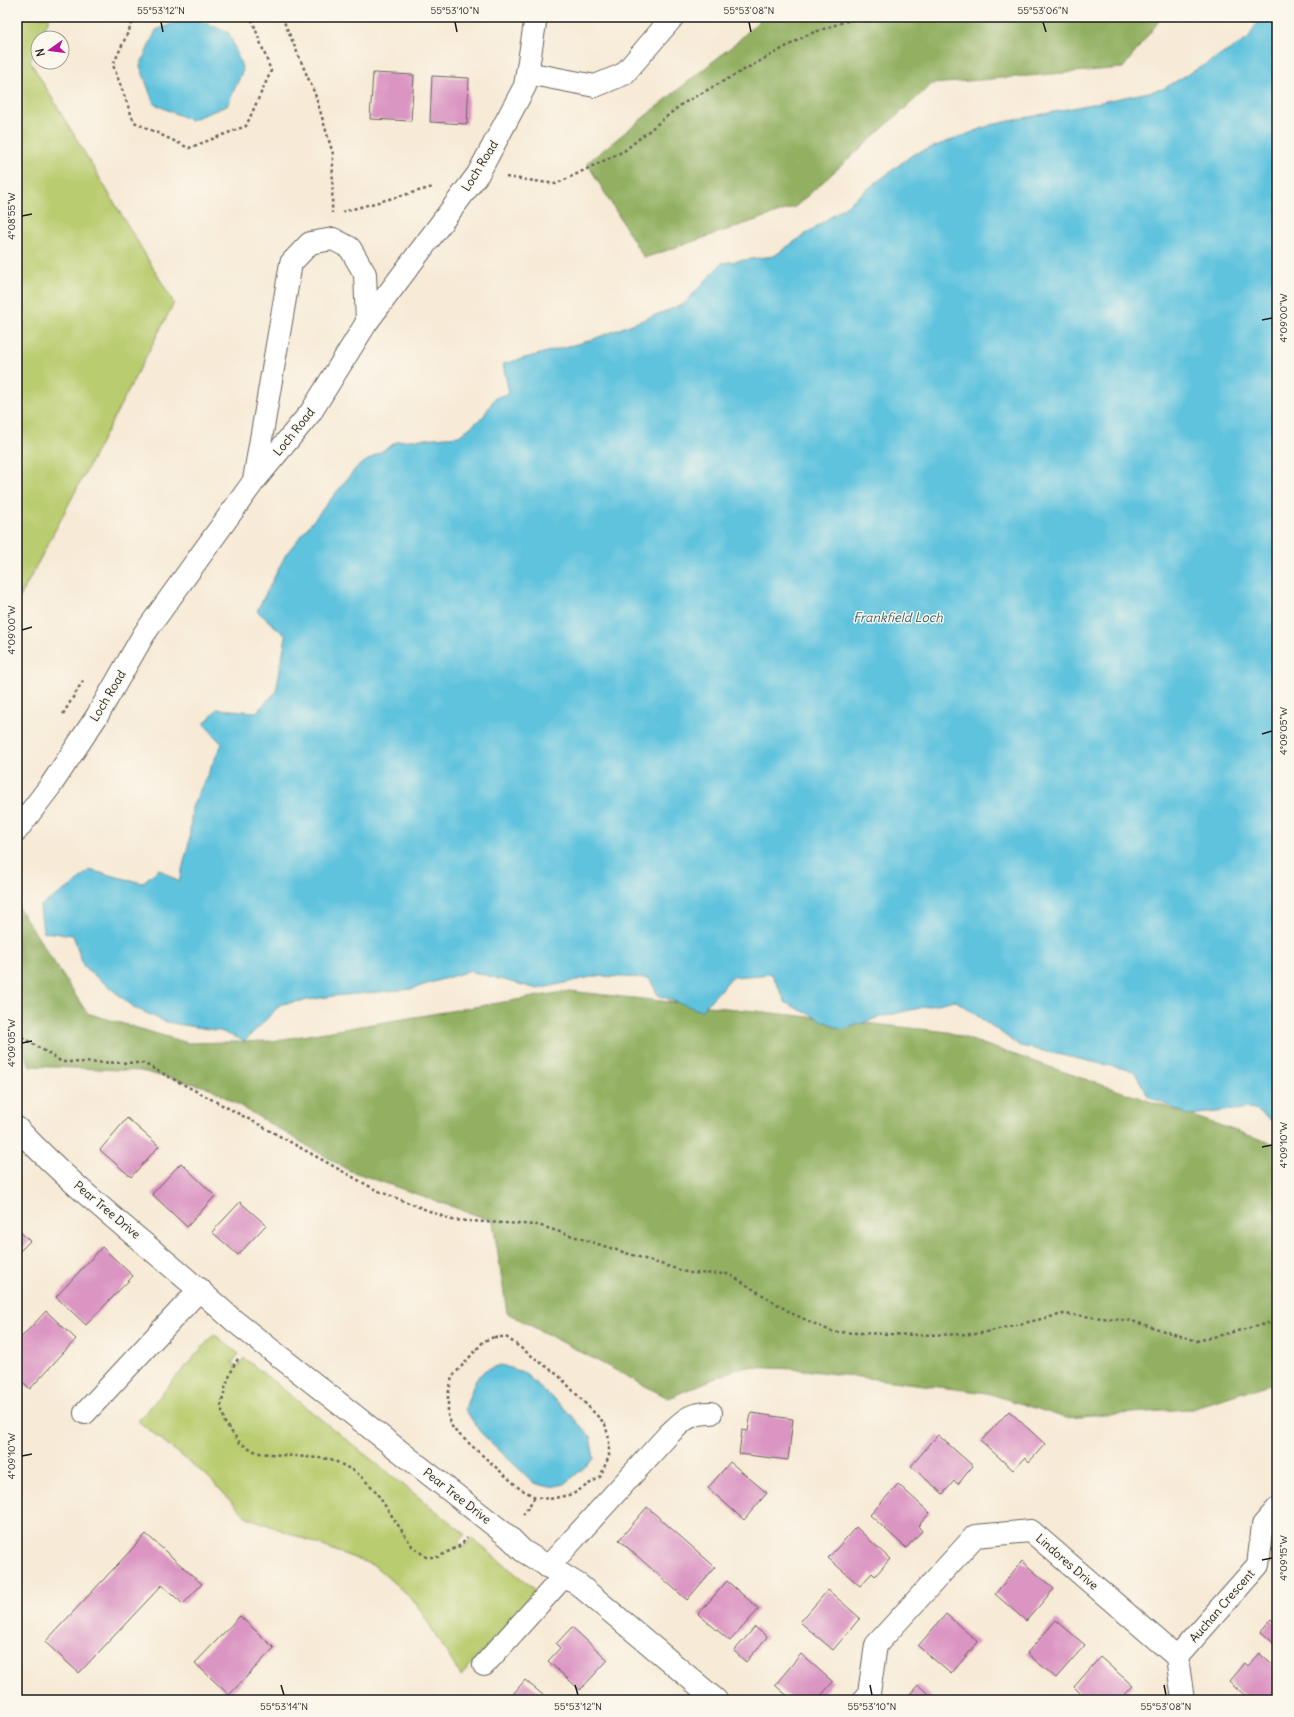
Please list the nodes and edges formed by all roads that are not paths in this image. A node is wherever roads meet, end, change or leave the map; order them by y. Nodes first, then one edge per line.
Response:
1 (536, 17) edge
2 (672, 17) edge
3 (527, 73) junction
4 (367, 322) junction
5 (254, 481) junction
6 (17, 830) edge
7 (17, 1128) edge
8 (200, 1289) junction
9 (85, 1413) dead end
10 (711, 1413) dead end
11 (1277, 1509) edge
12 (556, 1572) junction
13 (1177, 1657) junction
14 (484, 1664) dead end
15 (716, 1700) edge
16 (863, 1700) edge
17 (1182, 1700) edge

1 - 3 street, Loch Road
2 - 3 street
3 - 4 street, Loch Road
4 - 5 street, Loch Road
4 - 5 street
5 - 6 street, Loch Road
7 - 8 street, Pear Tree Drive
8 - 9 street
8 - 12 street, Pear Tree Drive
10 - 12 street
11 - 13 street, Auchan Crescent
12 - 14 street
12 - 15 street, Pear Tree Drive
13 - 16 street, Lindores Drive
13 - 17 street

